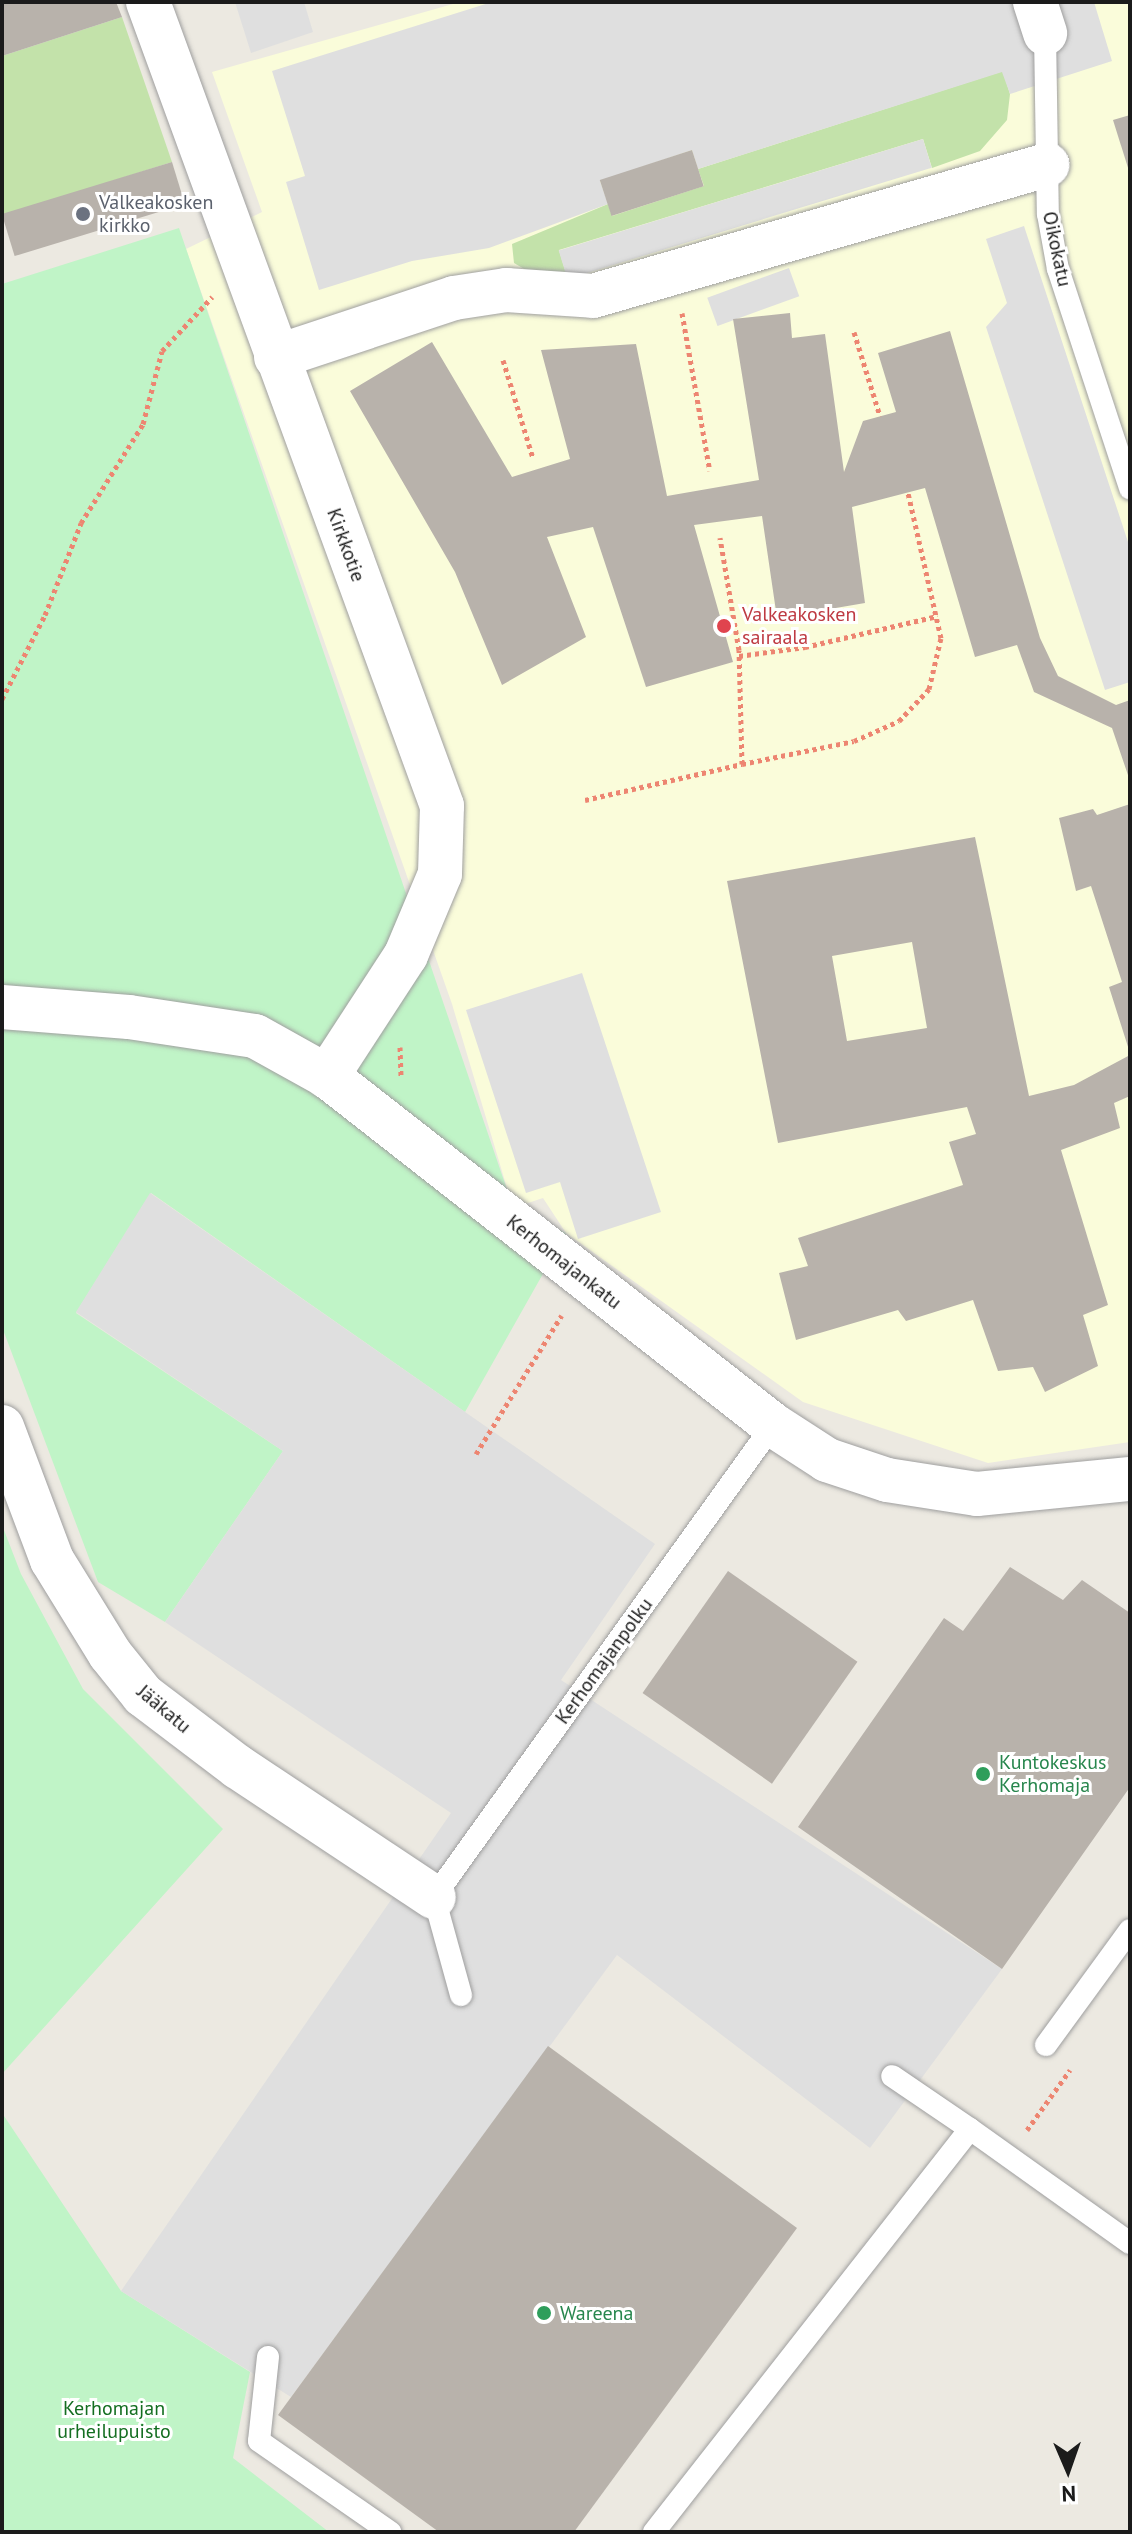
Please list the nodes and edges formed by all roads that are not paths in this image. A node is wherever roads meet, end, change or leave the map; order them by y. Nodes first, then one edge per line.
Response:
1 (148, 2) edge
2 (1040, 18) edge
3 (1048, 165) junction
4 (276, 357) junction
5 (1130, 488) edge
6 (2, 1007) edge
7 (327, 1076) junction
8 (773, 1425) junction
9 (2, 1427) edge
10 (1130, 1479) edge
11 (434, 1897) junction
12 (1130, 1930) edge
13 (461, 1995) dead end
14 (1046, 2045) dead end
15 (892, 2076) dead end
16 (970, 2129) junction
17 (1130, 2243) edge
18 (268, 2357) dead end
19 (390, 2532) edge
20 (654, 2532) edge

1 - 4 street, Kirkkotie
2 - 3 lane, Oikokatu
3 - 4 street
3 - 5 lane, Oikokatu
4 - 7 street, Kirkkotie
6 - 7 street, Kerhomajankatu
7 - 8 street, Kerhomajankatu
8 - 10 street, Kerhomajankatu
8 - 11 lane, Kerhomajanpolku
9 - 11 street, Jääkatu
11 - 13 lane
12 - 14 lane
15 - 16 lane
16 - 17 lane
16 - 20 lane
18 - 19 lane

